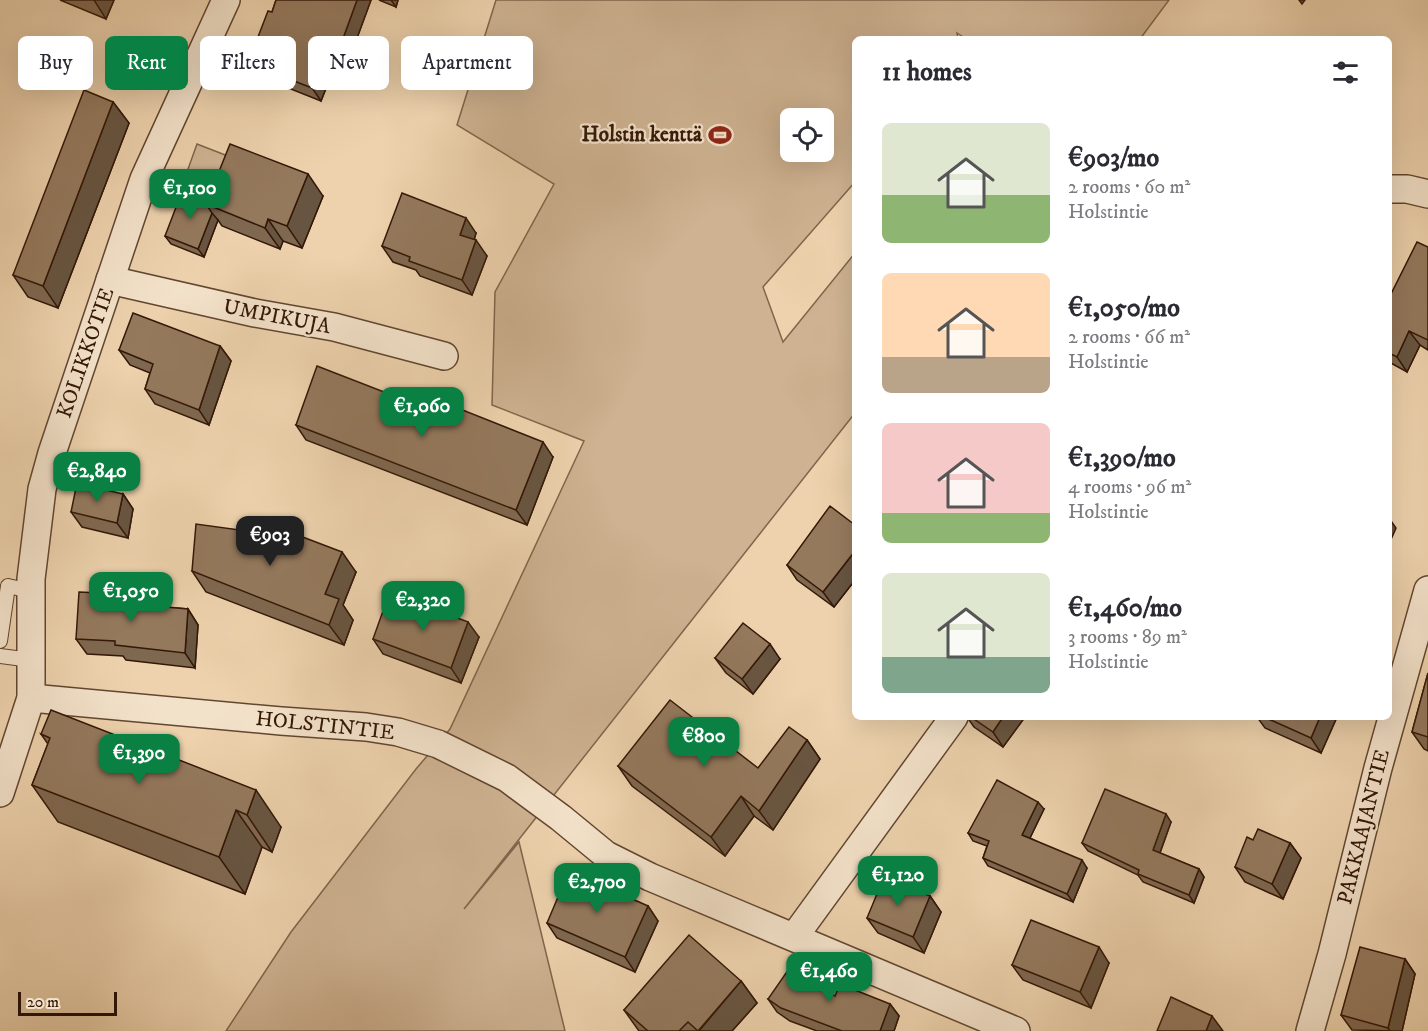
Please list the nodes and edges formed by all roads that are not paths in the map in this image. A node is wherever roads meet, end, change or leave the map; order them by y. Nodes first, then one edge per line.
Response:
1 (226, 0) edge
2 (1392, 189) edge
3 (1428, 194) edge
4 (110, 280) junction
5 (444, 356) dead end
6 (1428, 590) edge
7 (30, 591) junction
8 (0, 641) edge
9 (0, 657) edge
10 (31, 660) junction
11 (32, 698) junction
12 (1392, 718) edge
13 (952, 720) edge
14 (1391, 720) edge
15 (0, 793) edge
16 (794, 936) junction
17 (1016, 1031) edge
18 (1310, 1031) edge

1 - 4 street, KOLIKKOTIE
2 - 3 street
4 - 5 street, UMPIKUJA
4 - 7 street, KOLIKKOTIE
6 - 12 street, PAKKAAJANTIE
7 - 8 lane
7 - 10 street, KOLIKKOTIE
9 - 10 lane
10 - 11 street, KOLIKKOTIE
11 - 15 street, KOLIKKOTIE
11 - 16 street, HOLSTINTIE
13 - 16 street
14 - 18 street, PAKKAAJANTIE
16 - 17 street, HOLSTINTIE

